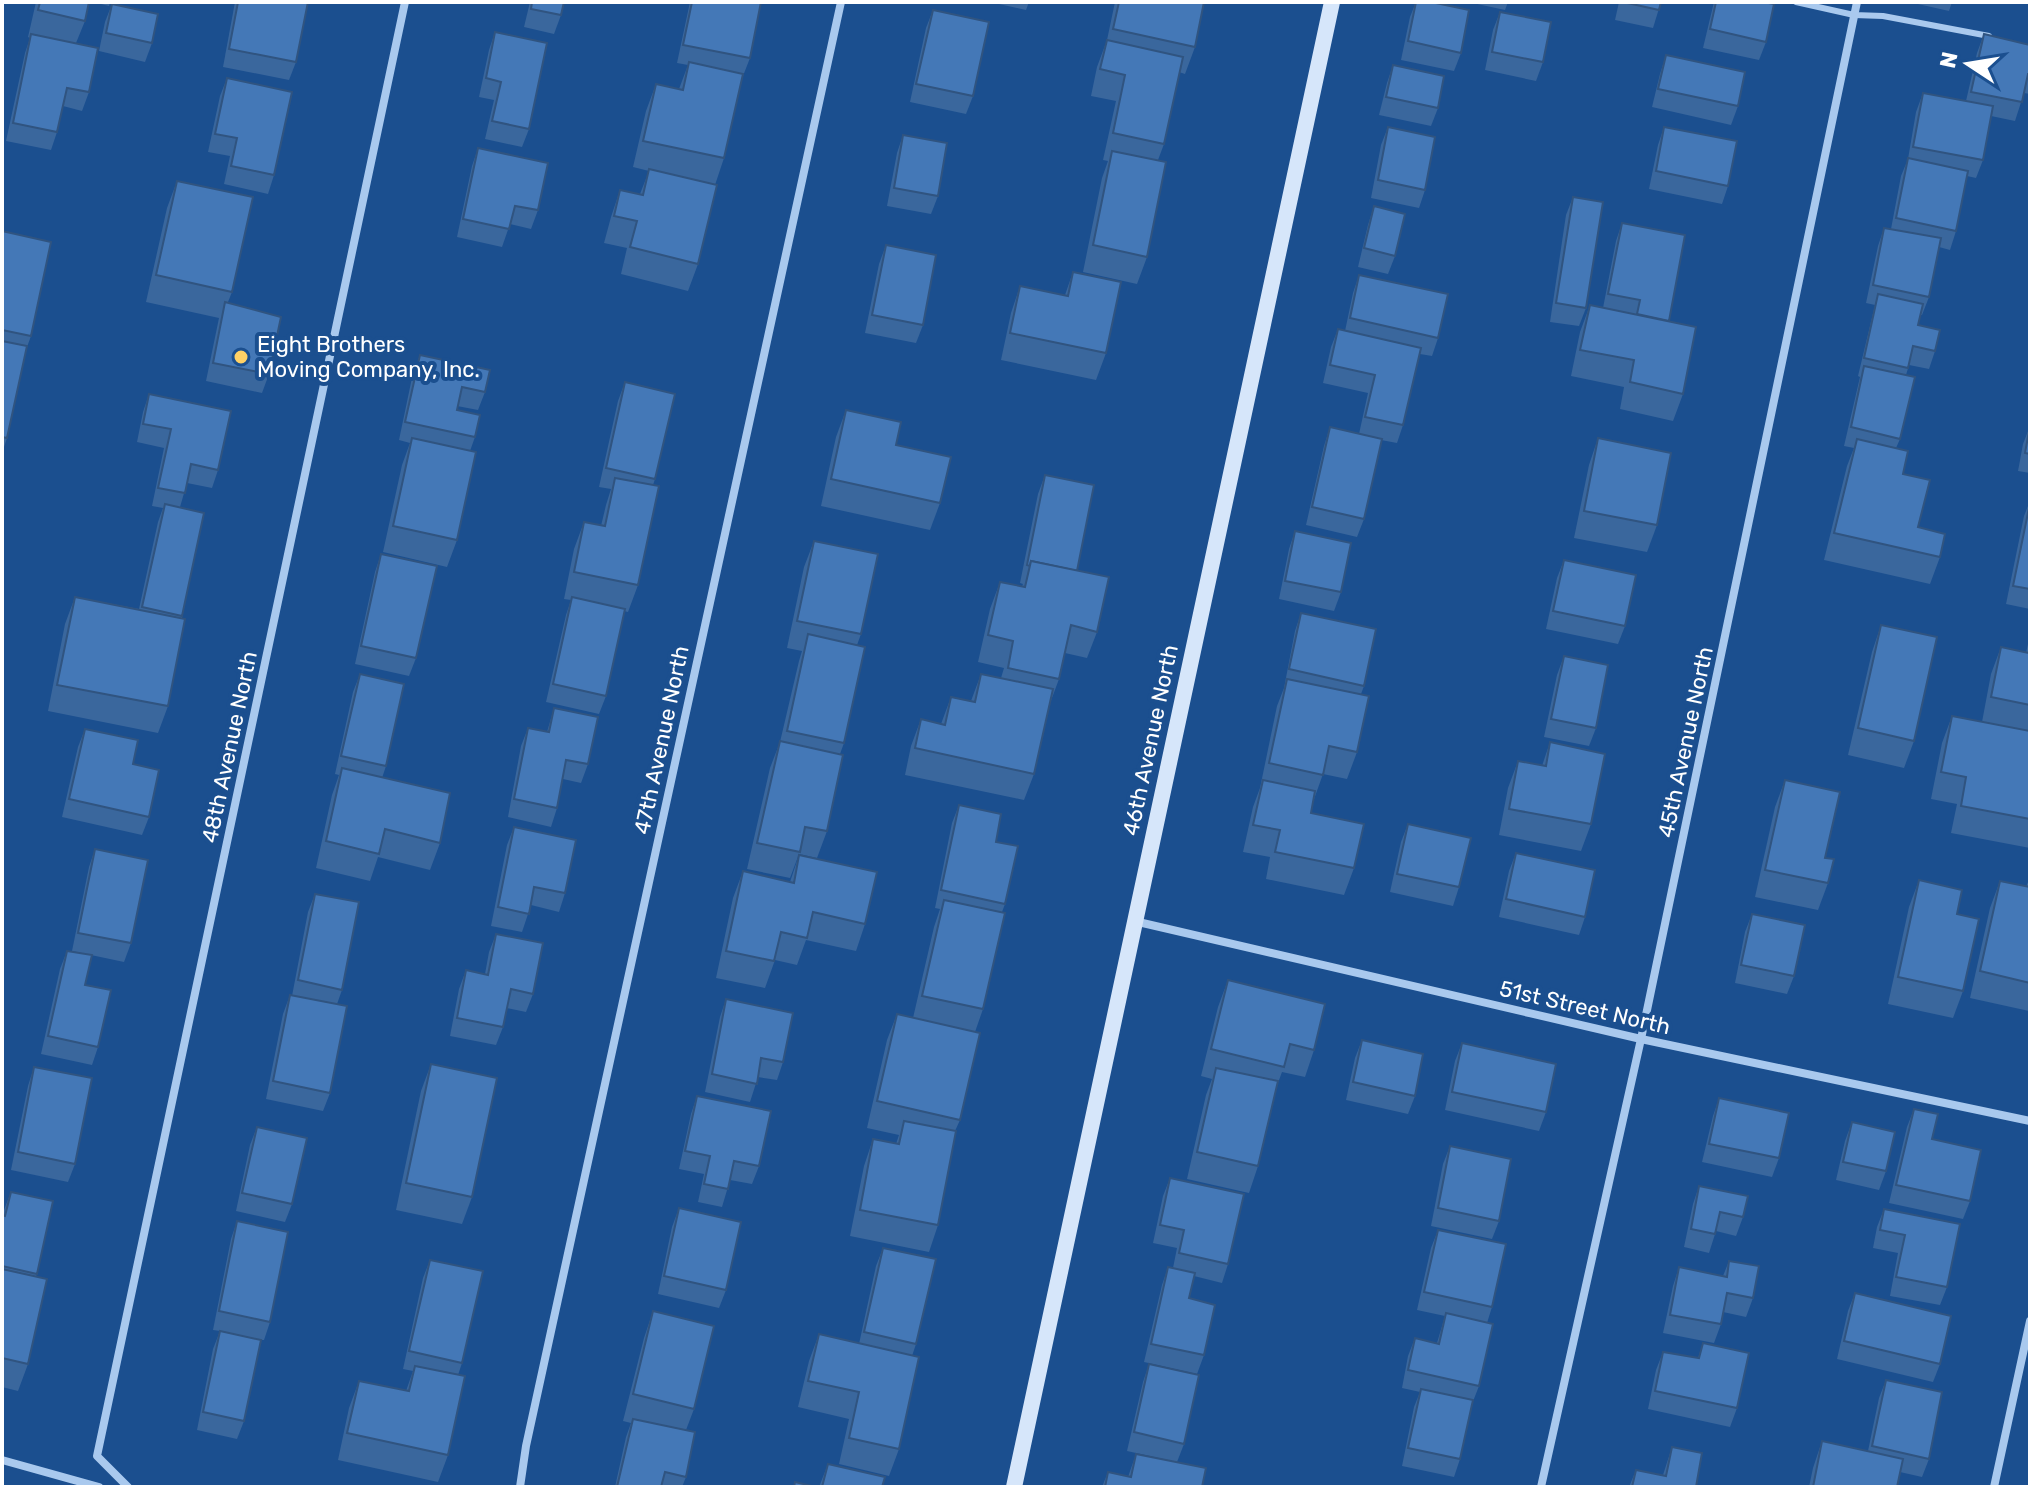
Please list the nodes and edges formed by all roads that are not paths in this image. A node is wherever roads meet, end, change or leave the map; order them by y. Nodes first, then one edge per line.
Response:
1 (405, 2) edge
2 (841, 2) edge
3 (1332, 2) edge
4 (1796, 2) edge
5 (1857, 2) edge
6 (1854, 15) junction
7 (1995, 38) edge
8 (1134, 921) junction
9 (1641, 1039) junction
10 (2030, 1121) edge
11 (2030, 1321) edge
12 (2, 1460) edge
13 (99, 1487) edge
14 (128, 1487) edge
15 (520, 1487) edge
16 (1014, 1487) edge
17 (1541, 1487) edge
18 (1994, 1487) edge

1 - 14 street, 48th Avenue North
2 - 15 street, 47th Avenue North
3 - 8 street, 46th Avenue North
4 - 6 lane
5 - 6 street, 45th Avenue North
6 - 7 lane
6 - 9 street, 45th Avenue North
8 - 9 street, 51st Street North
8 - 16 street, 46th Avenue North
9 - 10 street, 51st Street North
9 - 17 street, 45th Avenue North
11 - 18 street
12 - 13 street

